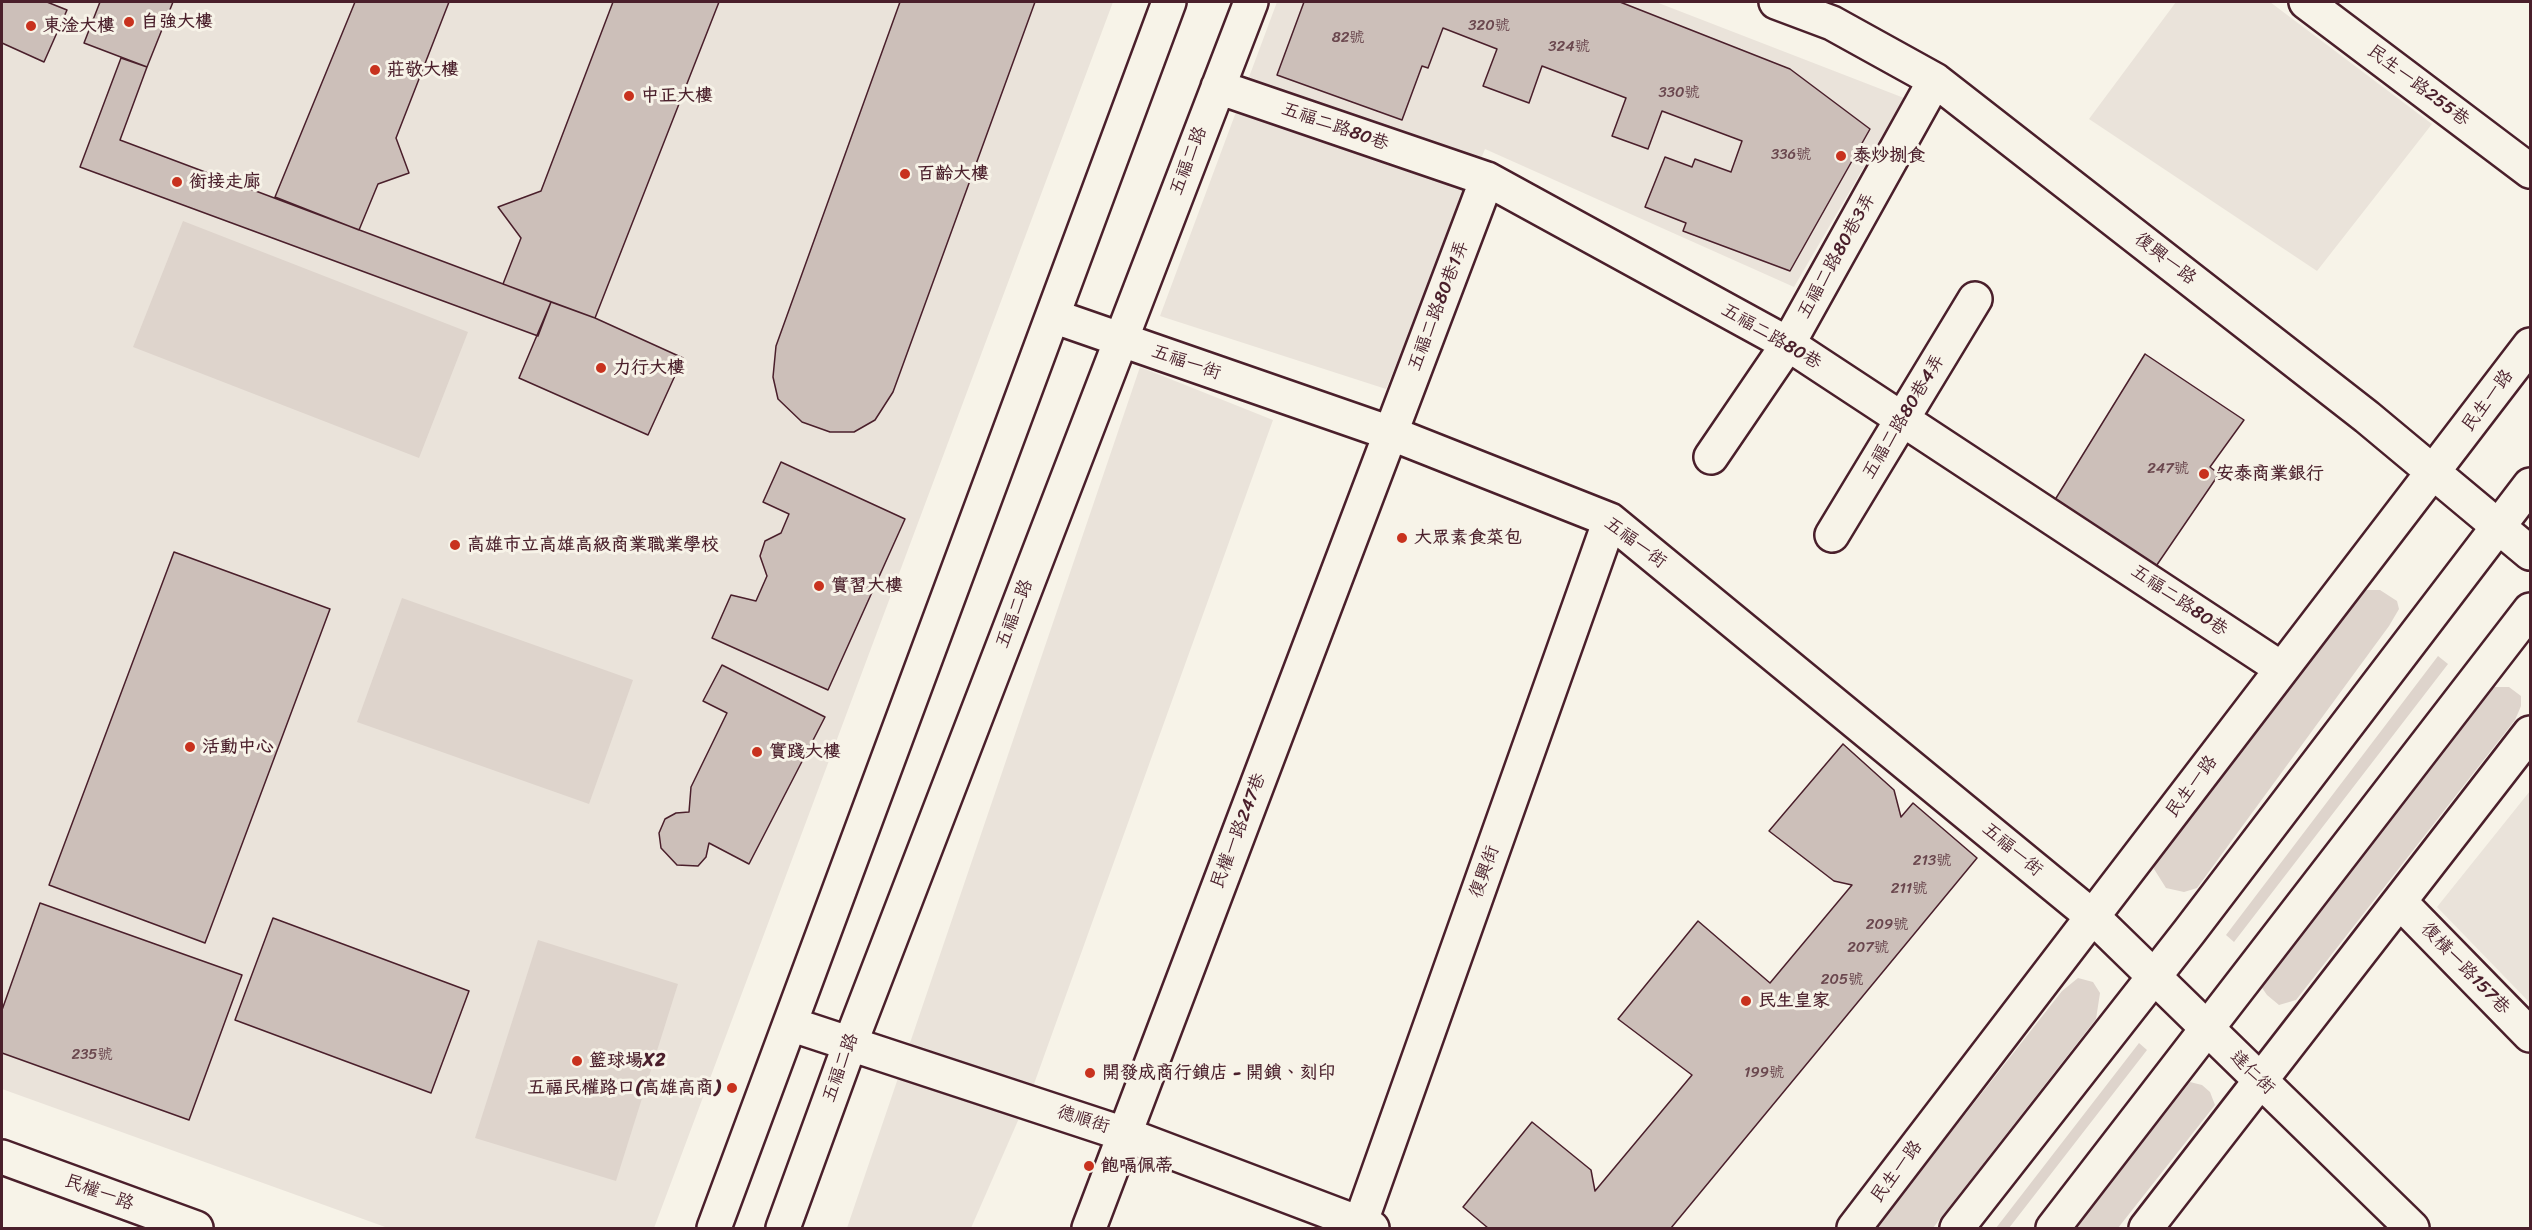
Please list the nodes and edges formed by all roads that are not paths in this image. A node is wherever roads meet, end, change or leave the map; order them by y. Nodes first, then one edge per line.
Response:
1 (1169, 2) edge
2 (1251, 2) edge
3 (1776, 2) edge
4 (2306, 2) edge
5 (1935, 80) junction
6 (1218, 87) junction
7 (2530, 171) edge
8 (1487, 179) junction
9 (1975, 299) dead end
10 (1053, 316) junction
11 (1120, 340) junction
12 (1788, 344) junction
13 (2530, 345) edge
14 (1903, 418) junction
15 (1390, 433) junction
16 (1711, 458) dead end
17 (2433, 472) junction
18 (2530, 485) edge
19 (1610, 519) junction
20 (2499, 526) junction
21 (1832, 535) dead end
22 (2530, 553) edge
23 (2530, 609) edge
24 (2282, 669) junction
25 (2530, 733) edge
26 (2400, 902) junction
27 (2093, 917) junction
28 (2155, 977) junction
29 (790, 1024) junction
30 (2207, 1028) junction
31 (2530, 1035) edge
32 (850, 1044) junction
33 (2259, 1080) junction
34 (1124, 1134) junction
35 (2, 1157) edge
36 (1366, 1226) edge
37 (196, 1228) edge
38 (714, 1228) edge
39 (783, 1228) edge
40 (1089, 1228) edge
41 (1854, 1228) edge
42 (1957, 1228) edge
43 (2053, 1228) edge
44 (2146, 1228) edge
45 (2412, 1228) edge

1 - 10 street
2 - 6 street, 五福二路
3 - 5 street, 復興一路
4 - 7 street, 民生一路255巷
5 - 12 street, 五福二路80巷3弄
5 - 17 street, 復興一路
6 - 8 street, 五福二路80巷
6 - 11 street, 五福二路
8 - 12 street, 五福二路80巷
8 - 15 street, 五福二路80巷1弄
9 - 14 street, 五福二路80巷4弄
10 - 11 street, 五福一街
10 - 29 street
11 - 15 street, 五福一街
11 - 32 street, 五福二路
12 - 14 street, 五福二路80巷
12 - 16 street, 五福二路80巷3弄
13 - 17 street, 民生一路
14 - 21 street, 五福二路80巷4弄
14 - 24 street, 五福二路80巷
15 - 19 street, 五福一街
15 - 34 street, 民權一路247巷
17 - 20 street, 復興一路
17 - 24 street, 民生一路
18 - 20 street
19 - 27 street, 五福一街
19 - 36 street, 復興街
20 - 22 street, 復興一路
20 - 28 street
23 - 30 street
24 - 27 street, 民生一路
25 - 26 street
26 - 31 street, 復橫一路157巷
26 - 33 street
27 - 28 street, 達仁街
27 - 41 street, 民生一路
28 - 30 street, 達仁街
28 - 42 street
29 - 32 street, 德順街
29 - 38 street
30 - 33 street, 達仁街
30 - 43 street
32 - 34 street, 德順街
32 - 39 street, 五福二路
33 - 44 street
33 - 45 street, 達仁街
34 - 36 street, 德順街
34 - 40 street, 民權一路247巷
35 - 37 street, 民權一路

